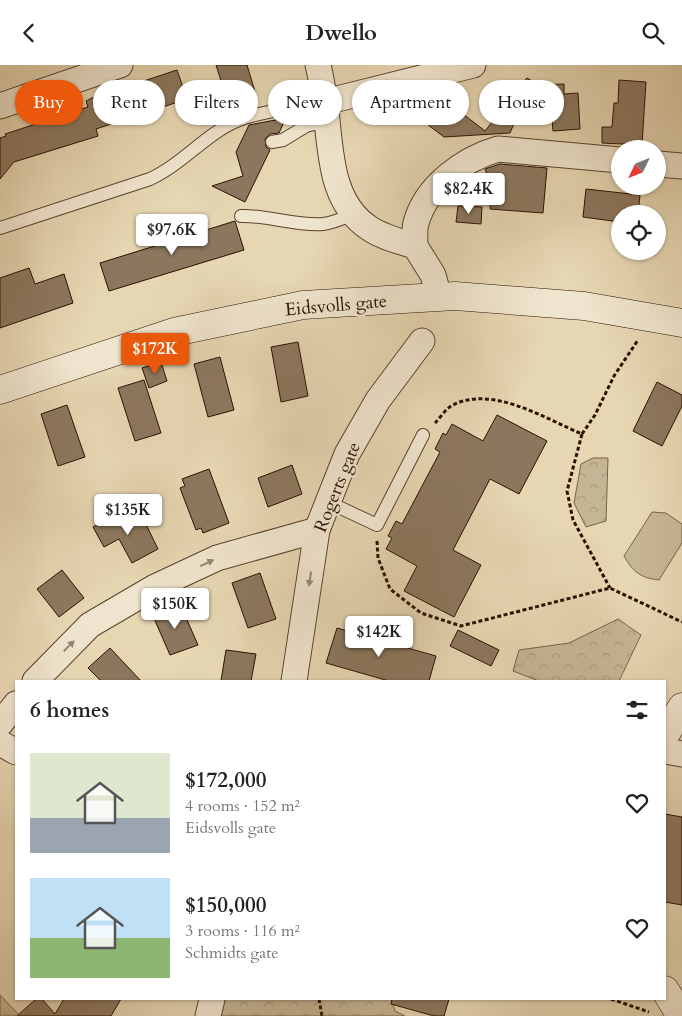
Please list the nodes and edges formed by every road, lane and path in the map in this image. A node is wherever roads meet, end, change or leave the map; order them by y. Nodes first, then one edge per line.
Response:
1 (120, 65) edge
2 (318, 65) edge
3 (473, 65) edge
4 (321, 80) edge
5 (0, 105) edge
6 (342, 106) edge
7 (268, 117) edge
8 (307, 125) edge
9 (328, 125) edge
10 (272, 142) dead end
11 (611, 159) edge
12 (666, 165) edge
13 (682, 166) edge
14 (353, 214) junction
15 (241, 215) dead end
16 (0, 229) edge
17 (415, 246) junction
18 (439, 297) junction
19 (682, 323) edge
20 (638, 340) dead end
21 (422, 341) dead end
22 (0, 390) edge
23 (582, 434) junction
24 (423, 435) joint
25 (328, 502) junction
26 (377, 525) junction
27 (317, 530) junction
28 (610, 588) junction
29 (682, 622) edge
30 (36, 680) edge
31 (294, 680) edge
32 (15, 705) edge
33 (682, 707) edge
34 (0, 724) edge
35 (666, 733) edge
36 (0, 743) edge
37 (15, 751) edge
38 (666, 751) edge
39 (682, 754) edge
40 (212, 1000) edge
41 (319, 1000) edge
42 (627, 1000) edge
43 (659, 1002) edge
44 (208, 1016) edge
45 (322, 1016) edge
46 (681, 1016) edge

1 - 5 street
2 - 4 street
3 - 6 street
7 - 16 lane
8 - 10 lane
9 - 14 street
11 - 17 street
12 - 13 street
14 - 15 lane
14 - 17 street
17 - 18 street
18 - 19 main road, Eidsvolls gate
18 - 22 main road, Eidsvolls gate
20 - 23 path
21 - 25 street, Rogerts gate
23 - 24 path
23 - 28 path
24 - 26 lane
25 - 26 lane
25 - 27 street, Rogerts gate
26 - 28 path
30 -> 27 street
27 -> 31 street, Rogerts gate
28 - 29 path
32 - 34 street
33 - 35 main road
36 - 37 street
38 - 39 street
40 - 44 street
41 - 45 path
42 - 43 path
43 - 46 main road

